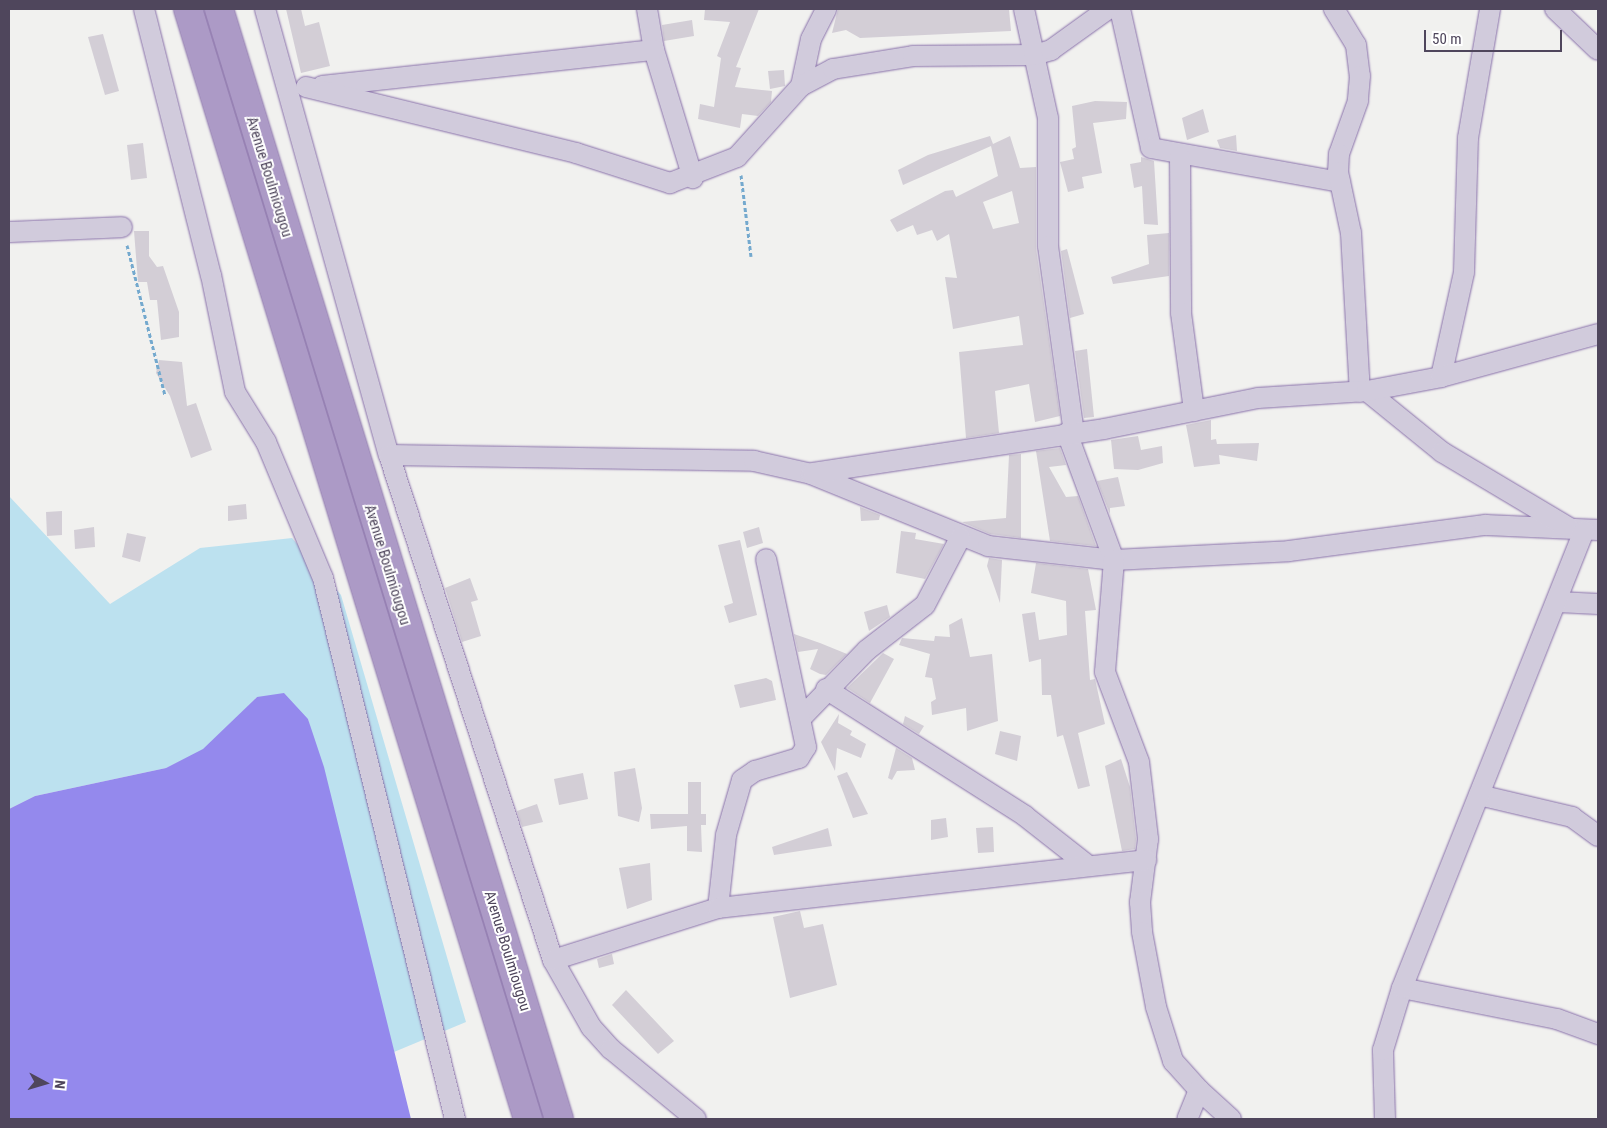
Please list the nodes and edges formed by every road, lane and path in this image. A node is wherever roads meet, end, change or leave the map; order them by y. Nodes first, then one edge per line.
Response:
1 (144, 9) edge
2 (188, 9) edge
3 (218, 9) edge
4 (265, 9) edge
5 (647, 9) edge
6 (826, 9) edge
7 (1024, 9) edge
8 (1108, 9) edge
9 (1120, 9) edge
10 (1334, 9) edge
11 (1490, 9) edge
12 (1555, 9) edge
13 (654, 50) junction
14 (1598, 50) edge
15 (1034, 55) junction
16 (801, 86) junction
17 (297, 89) junction
18 (737, 157) junction
19 (1180, 157) junction
20 (693, 178) junction
21 (1340, 182) junction
22 (122, 227) joint
23 (9, 232) edge
24 (751, 256) dead end
25 (1598, 334) edge
26 (1441, 377) junction
27 (1363, 391) junction
28 (165, 395) dead end
29 (1194, 411) junction
30 (1070, 433) junction
31 (390, 455) junction
32 (812, 474) junction
33 (1585, 530) edge
34 (960, 538) junction
35 (766, 559) dead end
36 (1114, 560) junction
37 (1558, 602) junction
38 (1598, 604) edge
39 (826, 689) junction
40 (802, 717) junction
41 (1479, 795) junction
42 (1598, 836) edge
43 (1146, 860) junction
44 (1086, 864) junction
45 (718, 908) junction
46 (553, 960) junction
47 (1402, 988) junction
48 (1598, 1034) edge
49 (1199, 1090) junction
50 (557, 1113) edge
51 (527, 1117) edge
52 (455, 1119) edge
53 (696, 1119) edge
54 (1188, 1119) edge
55 (1231, 1119) edge
56 (1385, 1119) edge

1 - 52 street
2 - 51 highway, Avenue Boulmiougou
3 - 50 highway, Avenue Boulmiougou
4 - 17 street
5 - 13 street
6 - 16 street
7 - 15 street
8 - 15 street
9 - 19 street
10 - 21 street
11 - 26 street
12 - 14 street
13 - 17 street
13 - 20 street
15 - 16 street
15 - 30 street
16 - 18 street
17 - 20 street
17 - 31 street
18 - 20 street
18 - 24 path
19 - 21 street
19 - 29 street
21 - 27 street
22 - 23 street
22 - 28 path
25 - 26 street
26 - 27 street
27 - 29 street
27 - 33 street
29 - 30 street
30 - 32 street
30 - 36 street
31 - 32 street
31 - 46 street
32 - 34 street
33 - 36 street
33 - 37 street
34 - 36 street
34 - 39 street
35 - 40 street
36 - 43 street
37 - 38 street
37 - 41 street
39 - 40 street
39 - 44 street
40 - 45 street
41 - 42 street
41 - 47 street
43 - 44 street
43 - 49 street
44 - 45 street
45 - 46 street
46 - 53 street
47 - 48 street
47 - 56 street
49 - 54 street
49 - 55 street

